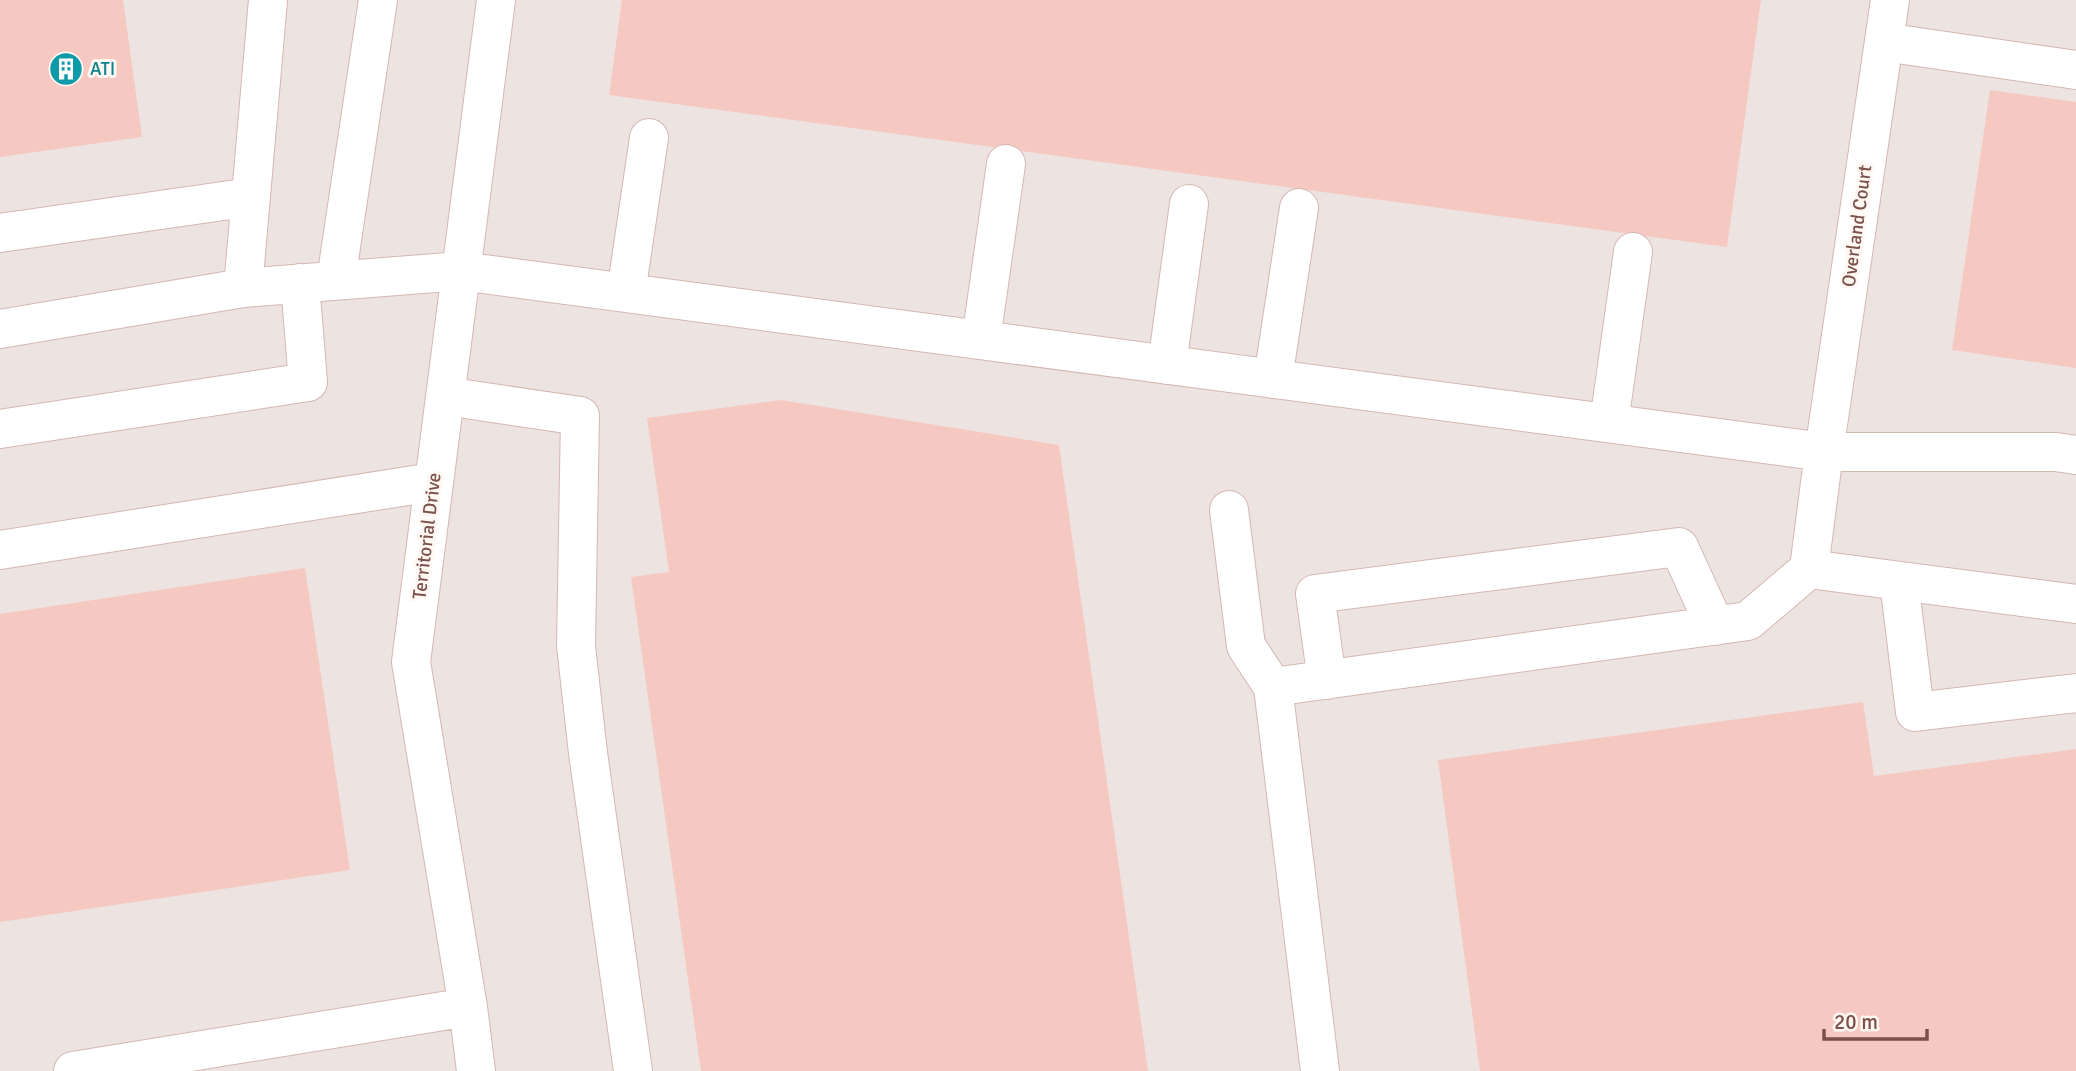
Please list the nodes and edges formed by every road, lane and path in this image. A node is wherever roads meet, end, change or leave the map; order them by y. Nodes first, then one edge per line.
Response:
1 (268, 0) edge
2 (378, 0) edge
3 (496, 0) edge
4 (1890, 0) edge
5 (1884, 42) junction
6 (2076, 70) edge
7 (649, 138) dead end
8 (1006, 164) dead end
9 (251, 197) junction
10 (1189, 204) dead end
11 (1299, 208) dead end
12 (0, 233) edge
13 (1633, 252) dead end
14 (461, 271) junction
15 (318, 282) junction
16 (243, 288) junction
17 (626, 293) junction
18 (0, 329) edge
19 (981, 340) junction
20 (1167, 365) junction
21 (1273, 379) junction
22 (445, 396) junction
23 (1609, 424) junction
24 (0, 429) edge
25 (1824, 452) junction
26 (2076, 455) edge
27 (433, 482) junction
28 (1229, 510) dead end
29 (0, 550) edge
30 (1809, 569) junction
31 (1899, 581) junction
32 (2076, 604) edge
33 (1714, 626) junction
34 (1326, 680) junction
35 (1273, 687) junction
36 (2076, 693) edge
37 (468, 1007) junction
38 (73, 1071) edge
39 (475, 1071) edge
40 (633, 1071) edge
41 (1320, 1071) edge

1 - 9 street
2 - 15 street
3 - 14 street, Territorial Drive
4 - 5 street, Overland Court
5 - 6 street
5 - 25 street, Overland Court
7 - 17 street
8 - 19 street
9 - 12 street
9 - 16 street
10 - 20 street
11 - 21 street
13 - 23 street
14 - 15 street
14 - 17 street
14 - 22 street, Territorial Drive
15 - 16 street
15 - 24 street
16 - 18 street
17 - 19 street
19 - 20 street
20 - 21 street
21 - 23 street
22 - 27 street, Territorial Drive
22 - 40 street
23 - 25 street
25 - 26 street
25 - 30 street, Overland Court
27 - 29 street
27 - 37 street, Territorial Drive
28 - 35 street
30 - 31 street
30 - 33 street
31 - 32 street
31 - 36 street
33 - 34 street
33 - 34 street
34 - 35 street
35 - 41 street
37 - 38 street
37 - 39 street, Territorial Drive

